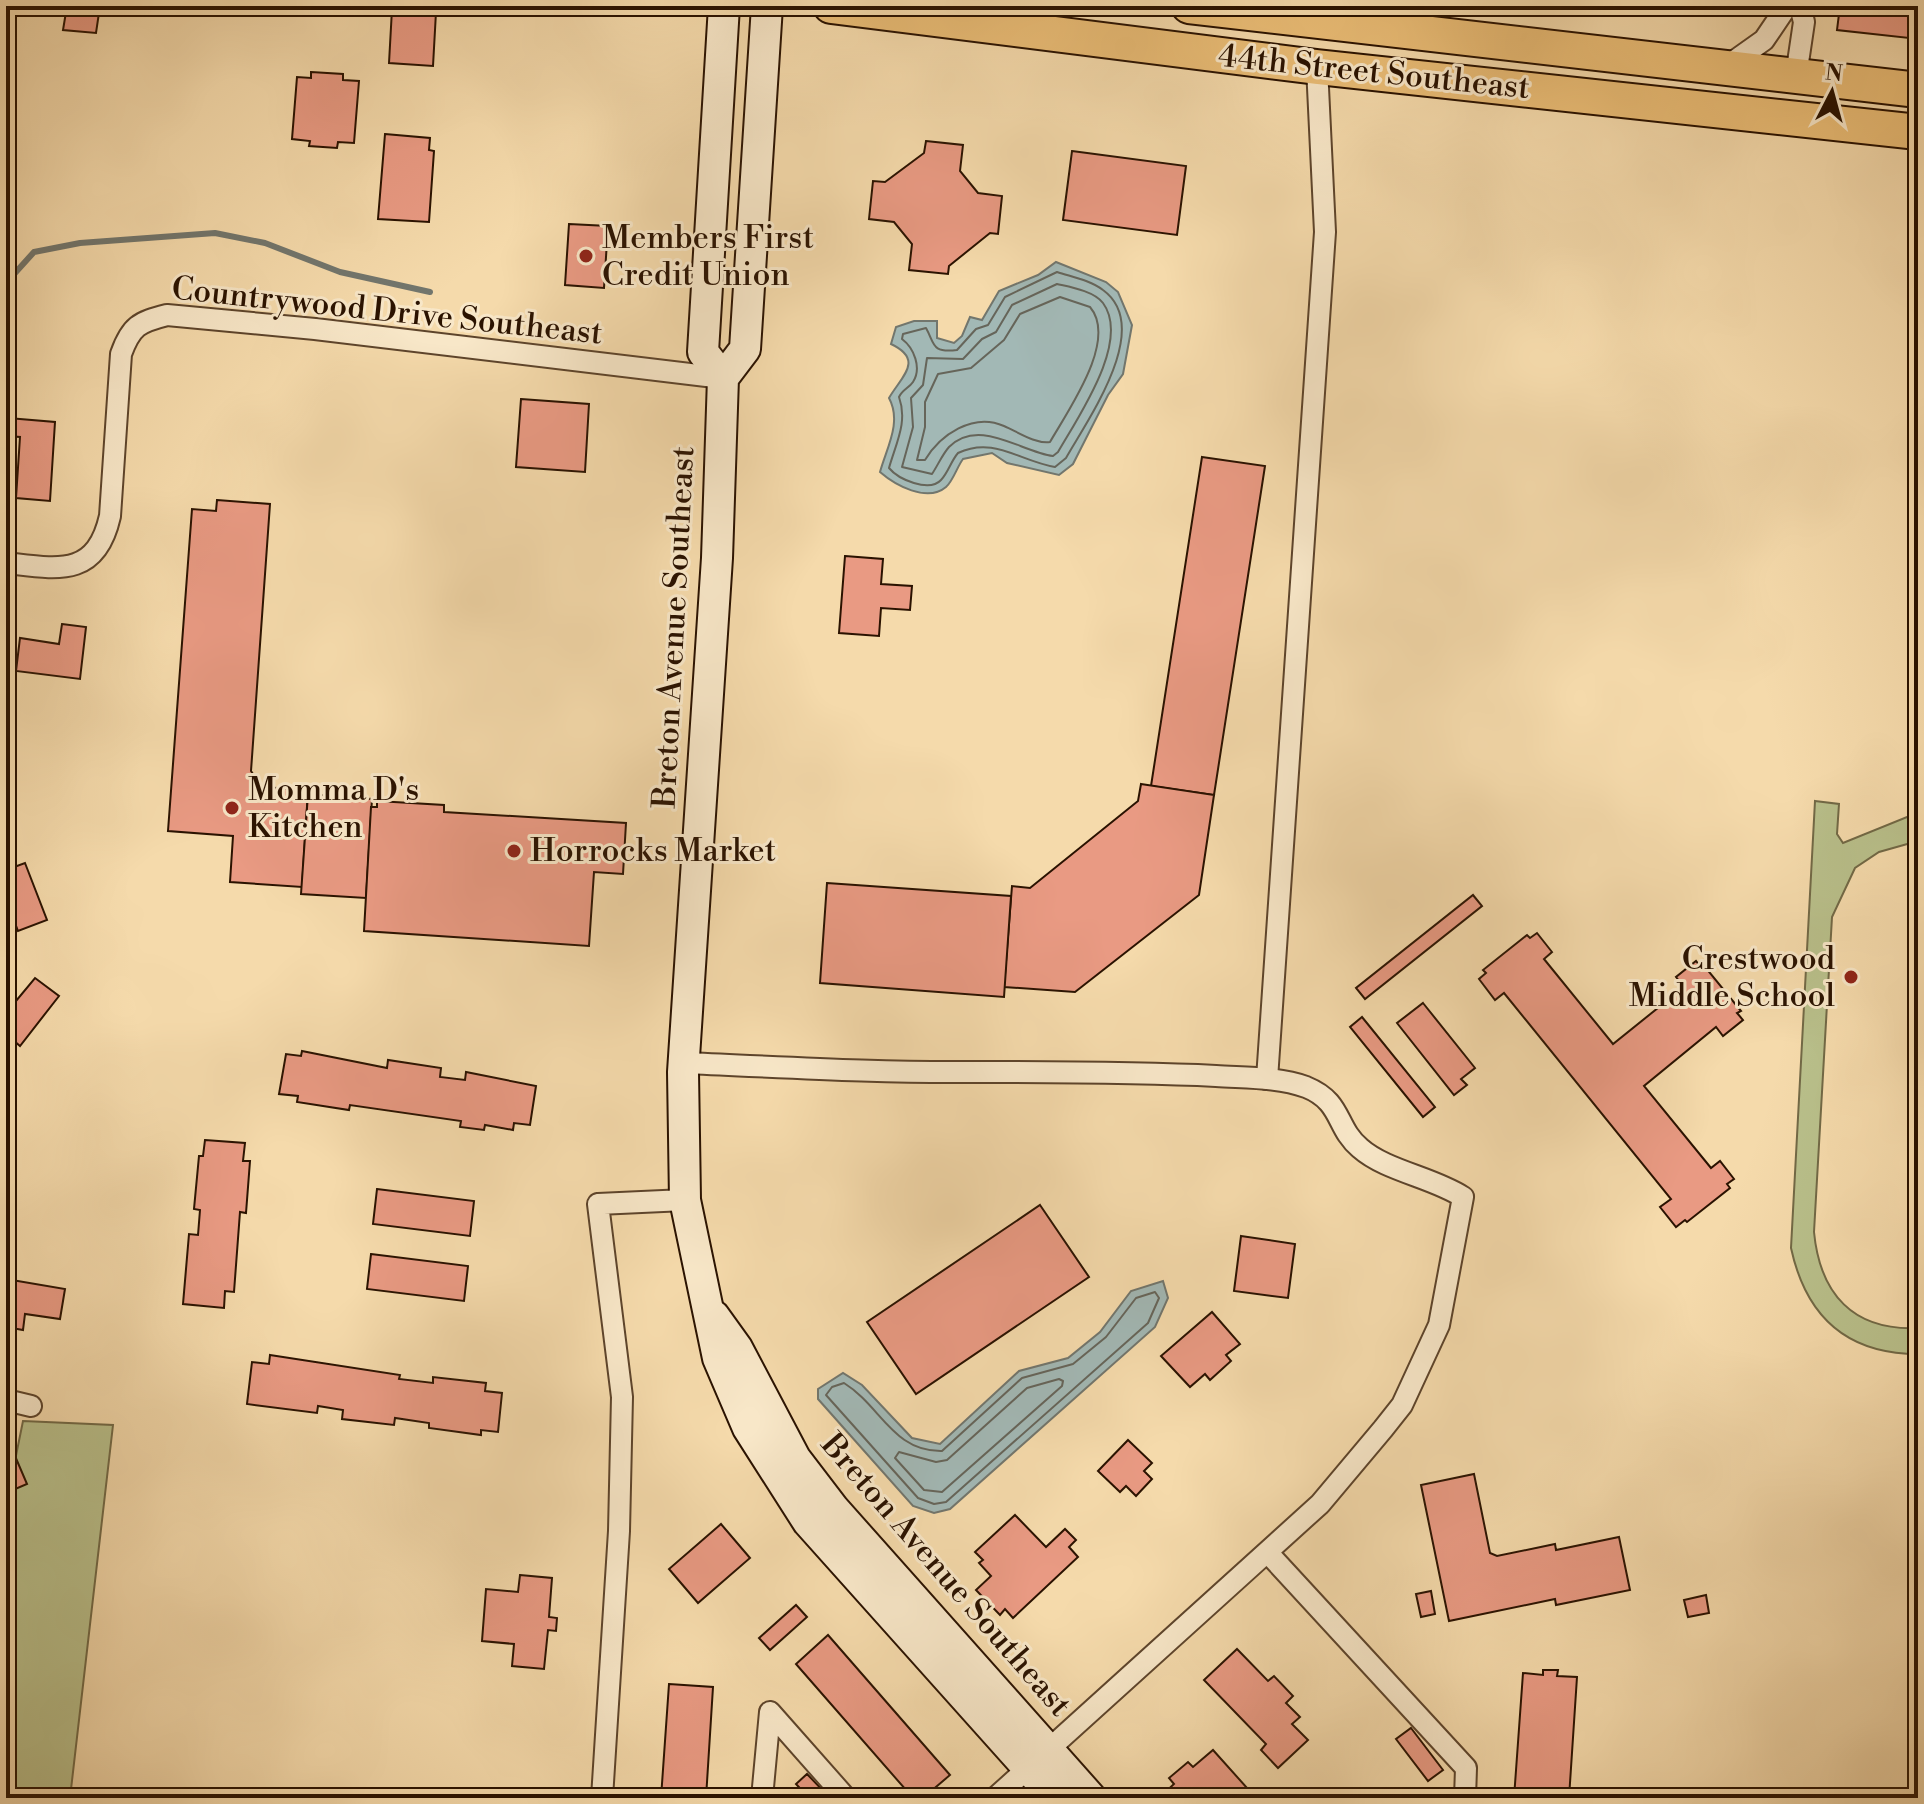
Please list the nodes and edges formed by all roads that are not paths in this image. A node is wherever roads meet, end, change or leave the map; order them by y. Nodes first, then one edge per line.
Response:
1 (724, 6) edge
2 (767, 6) edge
3 (831, 6) edge
4 (1189, 6) edge
5 (1787, 6) edge
6 (1800, 6) edge
7 (1276, 16) junction
8 (1378, 28) junction
9 (1226, 56) junction
10 (1317, 67) junction
11 (1724, 68) junction
12 (1796, 76) junction
13 (1918, 90) edge
14 (1739, 112) junction
15 (1918, 132) edge
16 (711, 215) junction
17 (749, 297) junction
18 (723, 378) junction
19 (6, 563) edge
20 (684, 1063) junction
21 (1267, 1079) junction
22 (685, 1200) junction
23 (6, 1400) edge
24 (31, 1406) dead end
25 (1268, 1553) junction
26 (1040, 1761) junction
27 (602, 1798) edge
28 (762, 1798) edge
29 (846, 1798) edge
30 (995, 1798) edge
31 (1055, 1798) edge
32 (1091, 1798) edge
33 (1465, 1798) edge

1 - 16 main road
2 - 17 main road
3 - 9 main road, 44th Street Southeast
4 - 7 main road, 44th Street Southeast
5 - 11 street
6 - 12 street
7 - 8 main road, 44th Street Southeast
7 - 9 main road
8 - 10 main road
8 - 11 main road, 44th Street Southeast
9 - 10 main road, 44th Street Southeast
10 - 14 main road, 44th Street Southeast
10 - 21 street
11 - 12 main road, 44th Street Southeast
12 - 13 main road, 44th Street Southeast
12 - 14 main road
14 - 15 main road, 44th Street Southeast
16 - 17 main road
16 - 18 main road
17 - 18 main road
18 - 19 street, Countrywood Drive Southeast
18 - 20 main road, Breton Avenue Southeast
20 - 21 street
20 - 22 main road, Breton Avenue Southeast
21 - 25 street
22 - 26 main road, Breton Avenue Southeast
22 - 27 street
23 - 24 street
25 - 26 street
25 - 33 street
26 - 30 street
26 - 31 main road, Breton Avenue Southeast
26 - 32 main road, Breton Avenue Southeast
28 - 29 street

